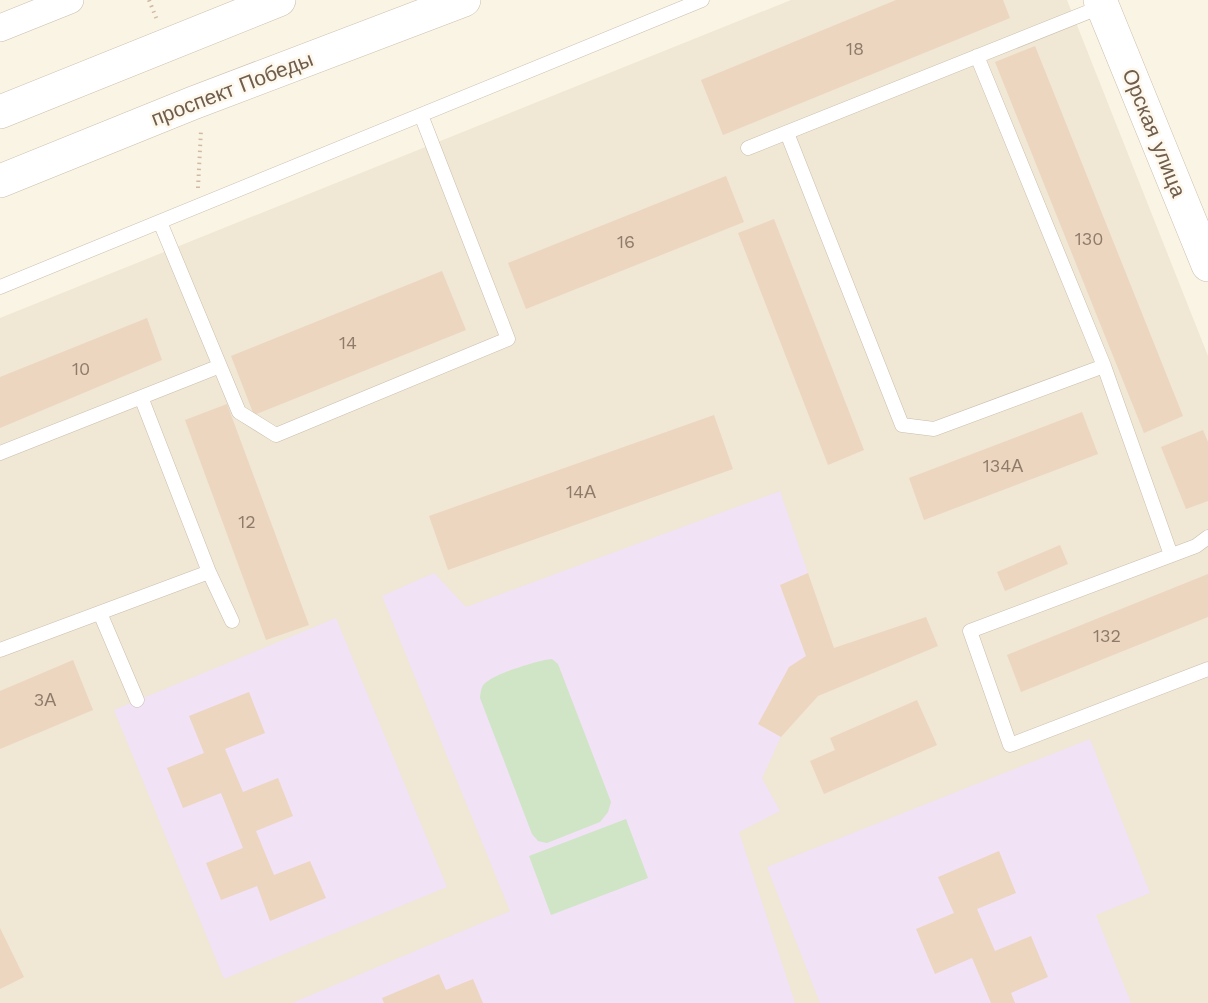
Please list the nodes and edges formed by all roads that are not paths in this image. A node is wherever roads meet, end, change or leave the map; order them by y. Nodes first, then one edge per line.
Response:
1 (70, 0) edge
2 (279, 0) edge
3 (464, 0) edge
4 (702, 0) edge
5 (1102, 3) edge
6 (0, 28) edge
7 (977, 56) junction
8 (0, 112) edge
9 (421, 115) junction
10 (787, 133) junction
11 (748, 148) dead end
12 (0, 181) edge
13 (160, 222) junction
14 (1208, 265) edge
15 (0, 287) edge
16 (220, 366) junction
17 (1104, 366) junction
18 (141, 397) junction
19 (0, 453) edge
20 (1208, 537) edge
21 (1171, 555) junction
22 (209, 572) junction
23 (100, 613) junction
24 (232, 621) dead end
25 (0, 650) edge
26 (1208, 669) edge
27 (137, 700) dead end

1 - 6 street
2 - 8 main road
3 - 12 main road, проспект Победы
4 - 9 lane
5 - 7 lane
5 - 14 main road, Орская улица
7 - 10 lane
7 - 17 lane
9 - 13 lane
9 - 16 lane
10 - 11 lane
10 - 17 lane
13 - 15 lane
13 - 16 lane
16 - 18 lane
17 - 21 lane
18 - 19 lane
18 - 22 lane
20 - 21 lane
21 - 26 lane
22 - 23 lane
22 - 24 lane
23 - 25 lane
23 - 27 lane

